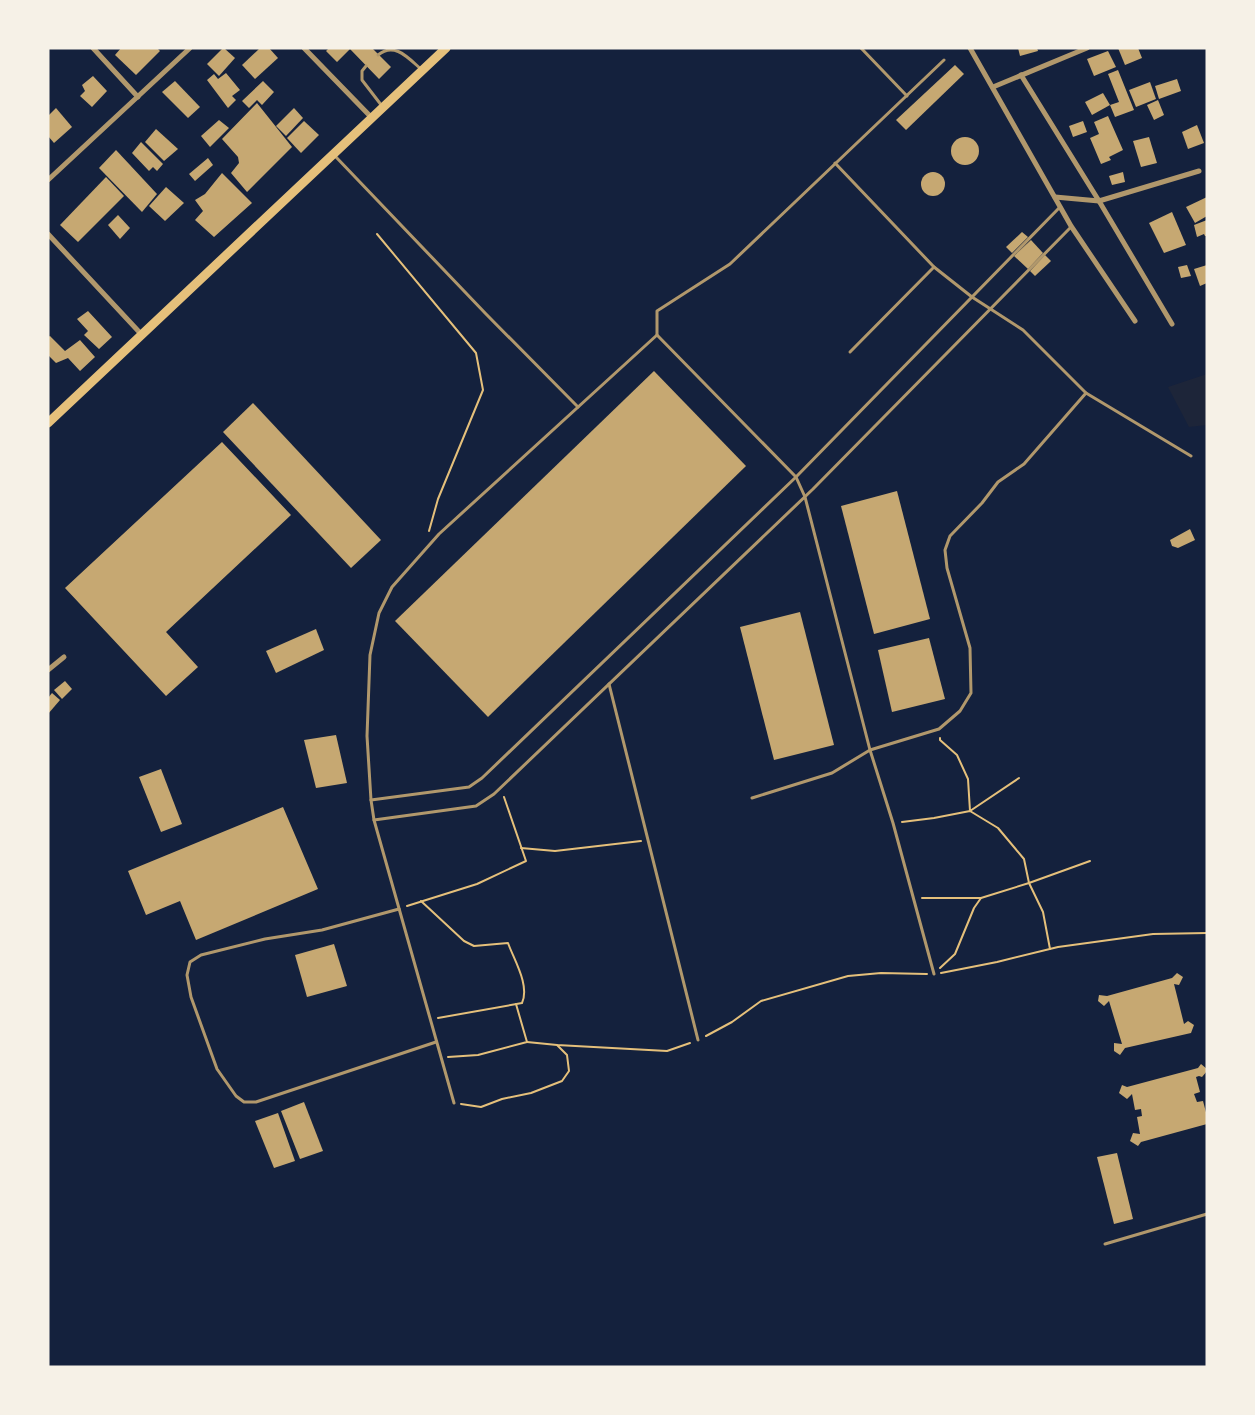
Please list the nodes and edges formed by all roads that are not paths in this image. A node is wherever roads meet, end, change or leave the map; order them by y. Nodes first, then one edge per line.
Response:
1 (93, 48) edge
2 (190, 48) edge
3 (304, 48) edge
4 (447, 48) edge
5 (861, 48) edge
6 (969, 48) edge
7 (1087, 48) edge
8 (378, 54) dead end
9 (944, 60) dead end
10 (366, 66) dead end
11 (423, 71) junction
12 (1021, 75) junction
13 (993, 87) junction
14 (907, 96) junction
15 (138, 97) junction
16 (384, 108) junction
17 (373, 119) junction
18 (334, 155) junction
19 (835, 163) junction
20 (1199, 171) dead end
21 (48, 180) edge
22 (1055, 198) junction
23 (1099, 201) junction
24 (1060, 207) junction
25 (1071, 226) junction
26 (48, 234) edge
27 (934, 267) junction
28 (972, 297) junction
29 (990, 308) junction
30 (1135, 321) dead end
31 (1172, 324) dead end
32 (142, 335) junction
33 (657, 335) junction
34 (850, 352) dead end
35 (1086, 393) junction
36 (578, 407) junction
37 (48, 423) edge
38 (1191, 456) dead end
39 (796, 477) junction
40 (805, 497) junction
41 (64, 657) dead end
42 (48, 670) edge
43 (609, 684) junction
44 (870, 750) junction
45 (752, 798) dead end
46 (371, 800) junction
47 (374, 820) junction
48 (399, 909) junction
49 (934, 974) road end
50 (698, 1040) road end
51 (436, 1042) junction
52 (454, 1103) road end
53 (1207, 1214) edge
54 (1105, 1244) dead end

1 - 15 street
2 - 15 street
3 - 17 street
4 - 11 main road
5 - 14 lane
6 - 13 street
7 - 12 street
8 - 11 lane
9 - 14 lane
10 - 16 lane
11 - 16 main road
12 - 13 street
12 - 23 street
13 - 22 street
14 - 19 lane
15 - 21 street
16 - 17 main road
17 - 18 main road
18 - 32 main road
18 - 36 lane
19 - 27 lane
19 - 33 lane
20 - 23 street
22 - 23 street
22 - 24 street
23 - 31 street
24 - 25 street
24 - 28 lane
25 - 29 lane
25 - 30 street
26 - 32 street
27 - 28 lane
27 - 34 lane
28 - 29 lane
28 - 39 lane
29 - 35 lane
29 - 40 lane
32 - 37 main road
33 - 36 lane
33 - 39 lane
35 - 38 lane
35 - 44 lane
36 - 46 lane
39 - 40 lane
39 - 46 lane
40 - 43 lane
40 - 44 lane
41 - 42 street
43 - 47 lane
43 - 50 lane
44 - 45 lane
44 - 49 lane
46 - 47 lane
47 - 48 lane
48 - 51 lane
48 - 51 lane
51 - 52 lane
53 - 54 lane

